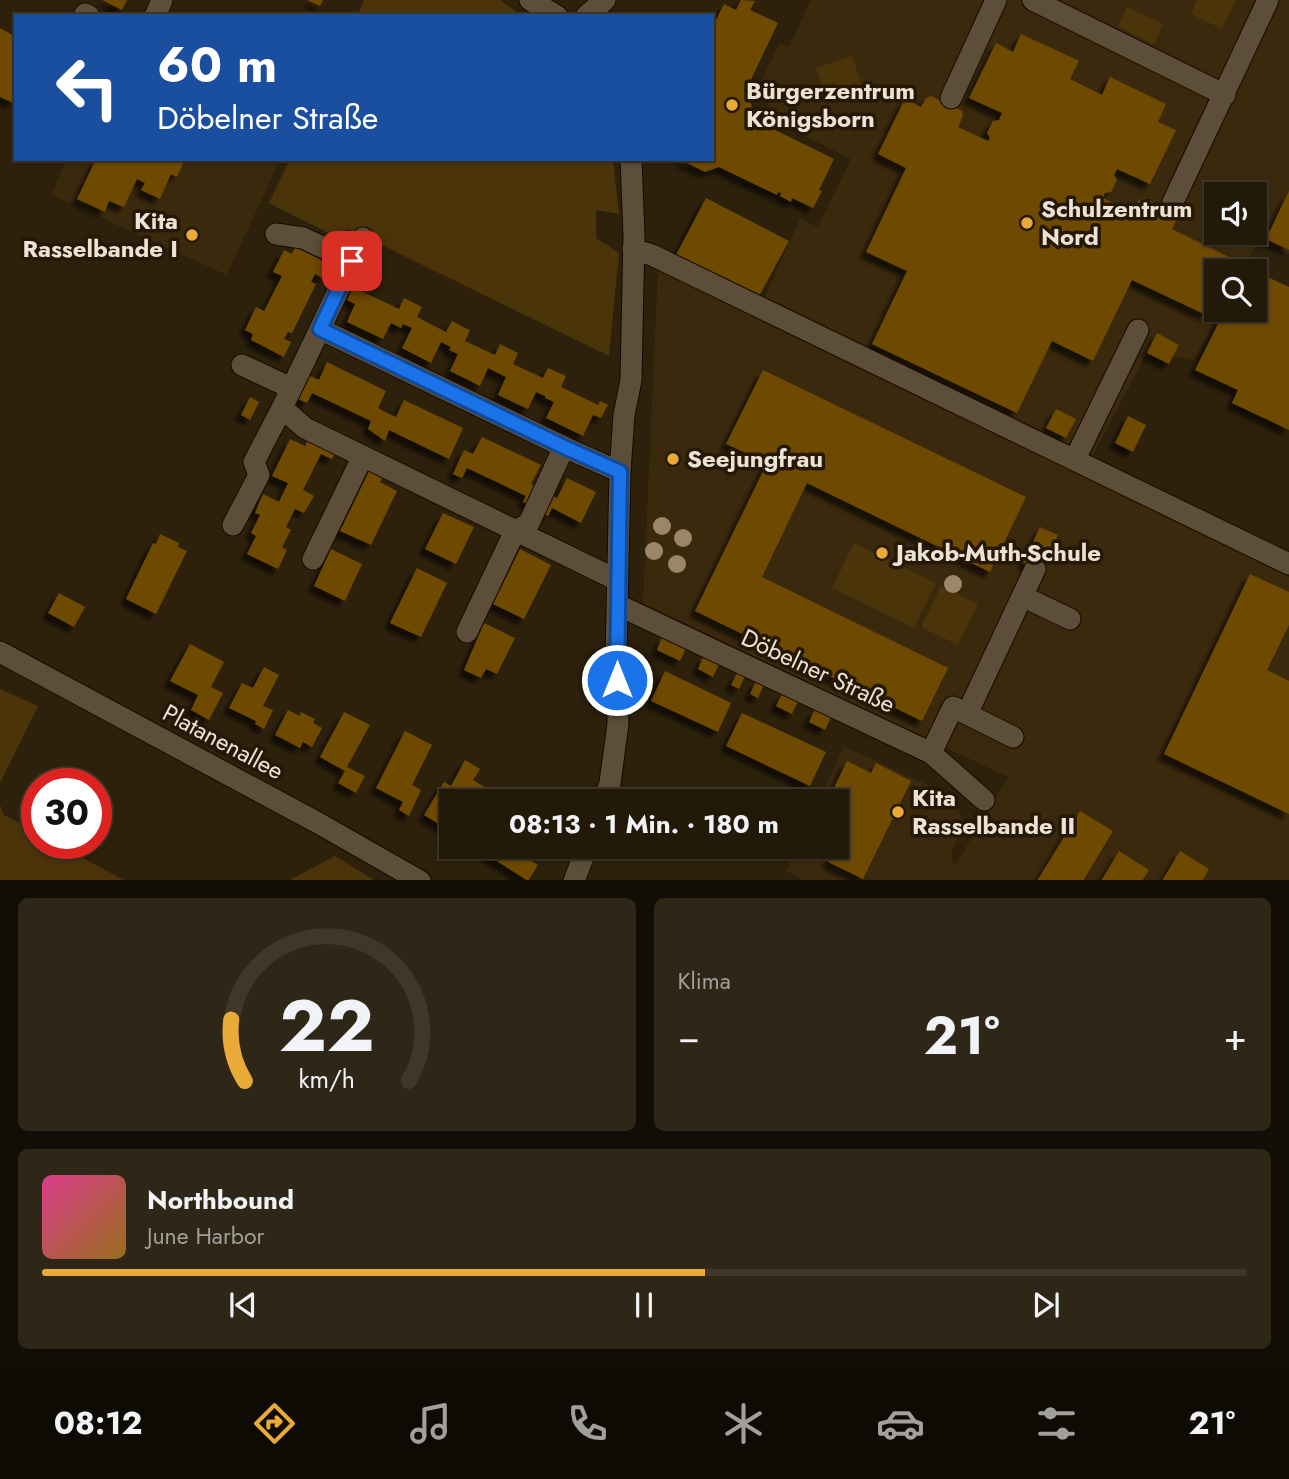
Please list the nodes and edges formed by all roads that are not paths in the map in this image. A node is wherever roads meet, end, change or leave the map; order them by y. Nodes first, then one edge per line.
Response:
1 (530, 0) edge
2 (605, 0) edge
3 (996, 0) edge
4 (1033, 0) edge
5 (1268, 0) edge
6 (554, 14) edge
7 (588, 14) edge
8 (1225, 95) junction
9 (951, 98) dead end
10 (631, 161) edge
11 (1173, 202) dead end
12 (276, 234) dead end
13 (363, 238) dead end
14 (634, 249) junction
15 (352, 261) junction
16 (320, 329) junction
17 (1138, 330) dead end
18 (242, 365) dead end
19 (291, 388) junction
20 (282, 408) junction
21 (564, 447) junction
22 (363, 456) junction
23 (1075, 459) junction
24 (620, 472) junction
25 (233, 525) dead end
26 (515, 531) junction
27 (313, 559) dead end
28 (1289, 564) edge
29 (1035, 569) dead end
30 (617, 580) junction
31 (1024, 597) junction
32 (618, 605) junction
33 (1070, 618) dead end
34 (467, 632) dead end
35 (0, 652) edge
36 (967, 714) junction
37 (1013, 737) dead end
38 (931, 753) junction
39 (608, 789) edge
40 (984, 800) dead end
41 (583, 859) edge
42 (420, 880) edge
43 (575, 880) edge

1 - 6 street
2 - 7 street
3 - 9 street
4 - 8 street
5 - 8 street
8 - 11 street
10 - 14 street
12 - 15 street
13 - 15 street
14 - 23 street
14 - 24 street
15 - 16 street
16 - 19 street
16 - 21 street
17 - 23 street
18 - 19 street
19 - 20 street
20 - 22 street
20 - 25 street
21 - 24 street
21 - 26 street
22 - 26 street
22 - 27 street
23 - 28 street
24 - 30 street
26 - 30 street
26 - 34 street
29 - 31 street
30 - 32 street
31 - 33 street
31 - 36 street
32 - 38 street, Döbelner Straße
32 - 39 street
35 - 42 street, Platanenallee
36 - 37 street
36 - 38 street
38 - 40 street, Döbelner Straße
41 - 43 street

